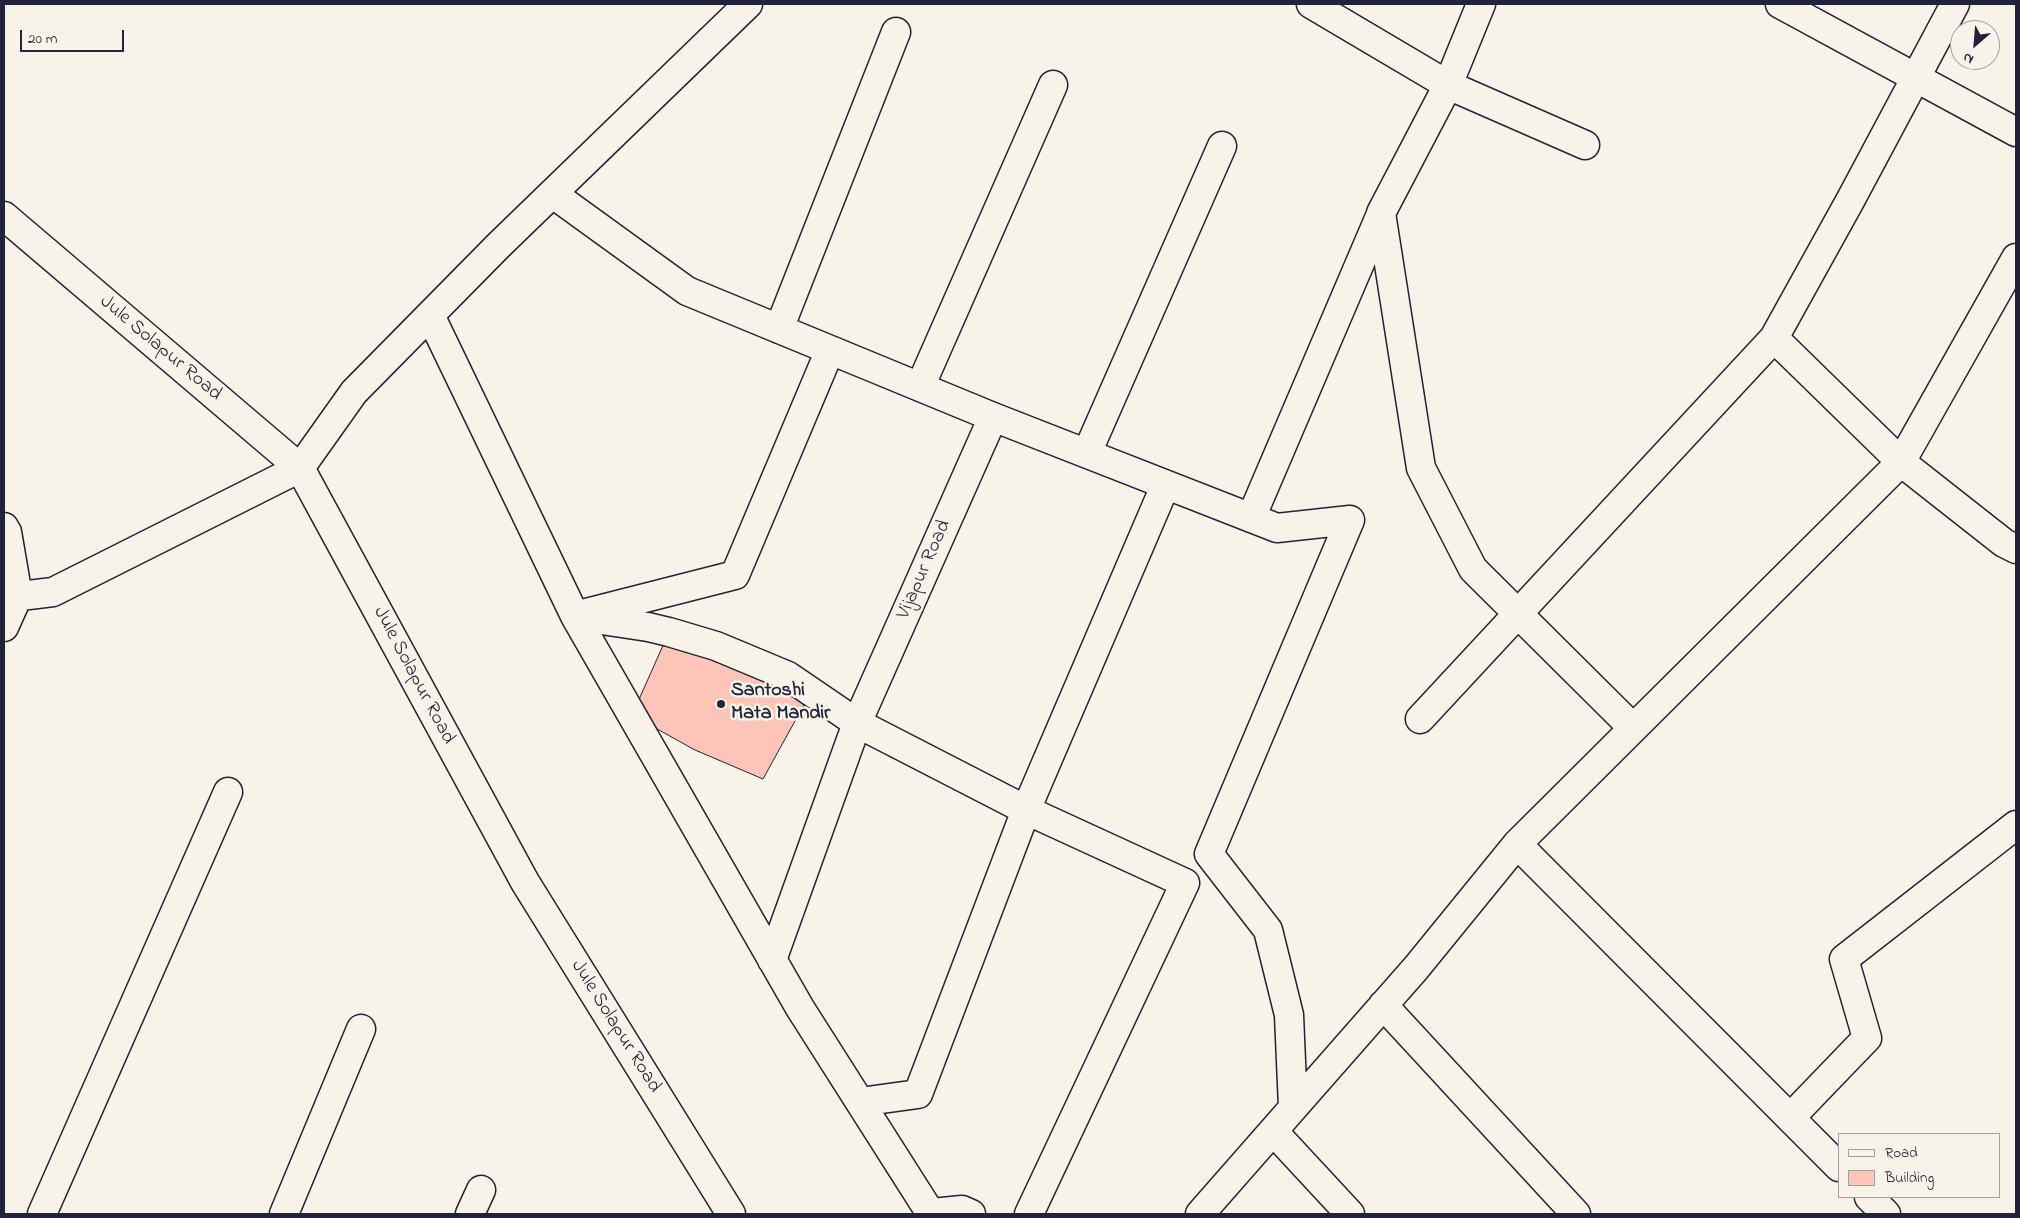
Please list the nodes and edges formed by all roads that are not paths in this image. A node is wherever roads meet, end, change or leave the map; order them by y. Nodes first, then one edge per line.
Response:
1 (748, 4) edge
2 (1311, 4) edge
3 (1482, 4) edge
4 (1780, 4) edge
5 (1955, 4) edge
6 (896, 32) dead end
7 (1916, 78) junction
8 (1053, 85) dead end
9 (1448, 85) junction
10 (2016, 132) edge
11 (1585, 145) dead end
12 (1222, 146) dead end
13 (553, 194) junction
14 (1381, 213) junction
15 (4, 216) edge
16 (2016, 258) edge
17 (430, 315) junction
18 (779, 329) junction
19 (1774, 338) junction
20 (830, 350) junction
21 (920, 387) junction
22 (993, 417) junction
23 (1087, 453) junction
24 (1901, 462) junction
25 (300, 468) junction
26 (1165, 486) junction
27 (1251, 518) junction
28 (4, 527) edge
29 (2016, 549) edge
30 (11, 597) edge
31 (1518, 614) junction
32 (575, 616) junction
33 (4, 627) edge
34 (1420, 720) dead end
35 (858, 723) junction
36 (1633, 728) junction
37 (228, 792) dead end
38 (1026, 810) junction
39 (2016, 824) edge
40 (1517, 844) junction
41 (772, 960) junction
42 (1383, 1005) junction
43 (361, 1029) dead end
44 (860, 1102) junction
45 (1293, 1108) junction
46 (1790, 1118) junction
47 (1273, 1131) junction
48 (1838, 1166) edge
49 (1870, 1198) edge
50 (1037, 1210) edge
51 (42, 1214) edge
52 (284, 1214) edge
53 (731, 1214) edge
54 (931, 1214) edge
55 (971, 1214) edge
56 (1200, 1214) edge
57 (1350, 1214) edge
58 (1576, 1214) edge
59 (1886, 1214) edge

1 - 13 street
2 - 9 street
3 - 9 street
4 - 7 street
5 - 7 street
6 - 18 street
7 - 10 street
7 - 19 street
8 - 21 street
9 - 11 street
9 - 14 street
12 - 23 street
13 - 17 street
13 - 18 street
14 - 27 street
14 - 31 street
15 - 25 street, Jule Solapur Road
16 - 24 street
17 - 25 street
17 - 32 street
18 - 20 street
19 - 24 street
19 - 31 street
20 - 21 street
20 - 32 street
21 - 22 street
22 - 23 street
22 - 35 street, Vijapur Road
23 - 26 street
24 - 29 street
24 - 36 street
25 - 30 street
25 - 53 street, Jule Solapur Road
26 - 27 street
26 - 38 street
27 - 45 street
28 - 30 street
30 - 33 street
31 - 34 street
31 - 36 street
32 - 35 street
32 - 41 street
35 - 38 street
35 - 41 street, Vijapur Road
36 - 40 street
37 - 51 street
38 - 44 street
38 - 50 street
39 - 46 street
40 - 42 street
40 - 46 street
41 - 44 street
42 - 45 street
42 - 58 street
43 - 52 street
44 - 54 street
45 - 47 street
46 - 48 street
47 - 56 street
47 - 57 street
49 - 59 street
54 - 55 street

